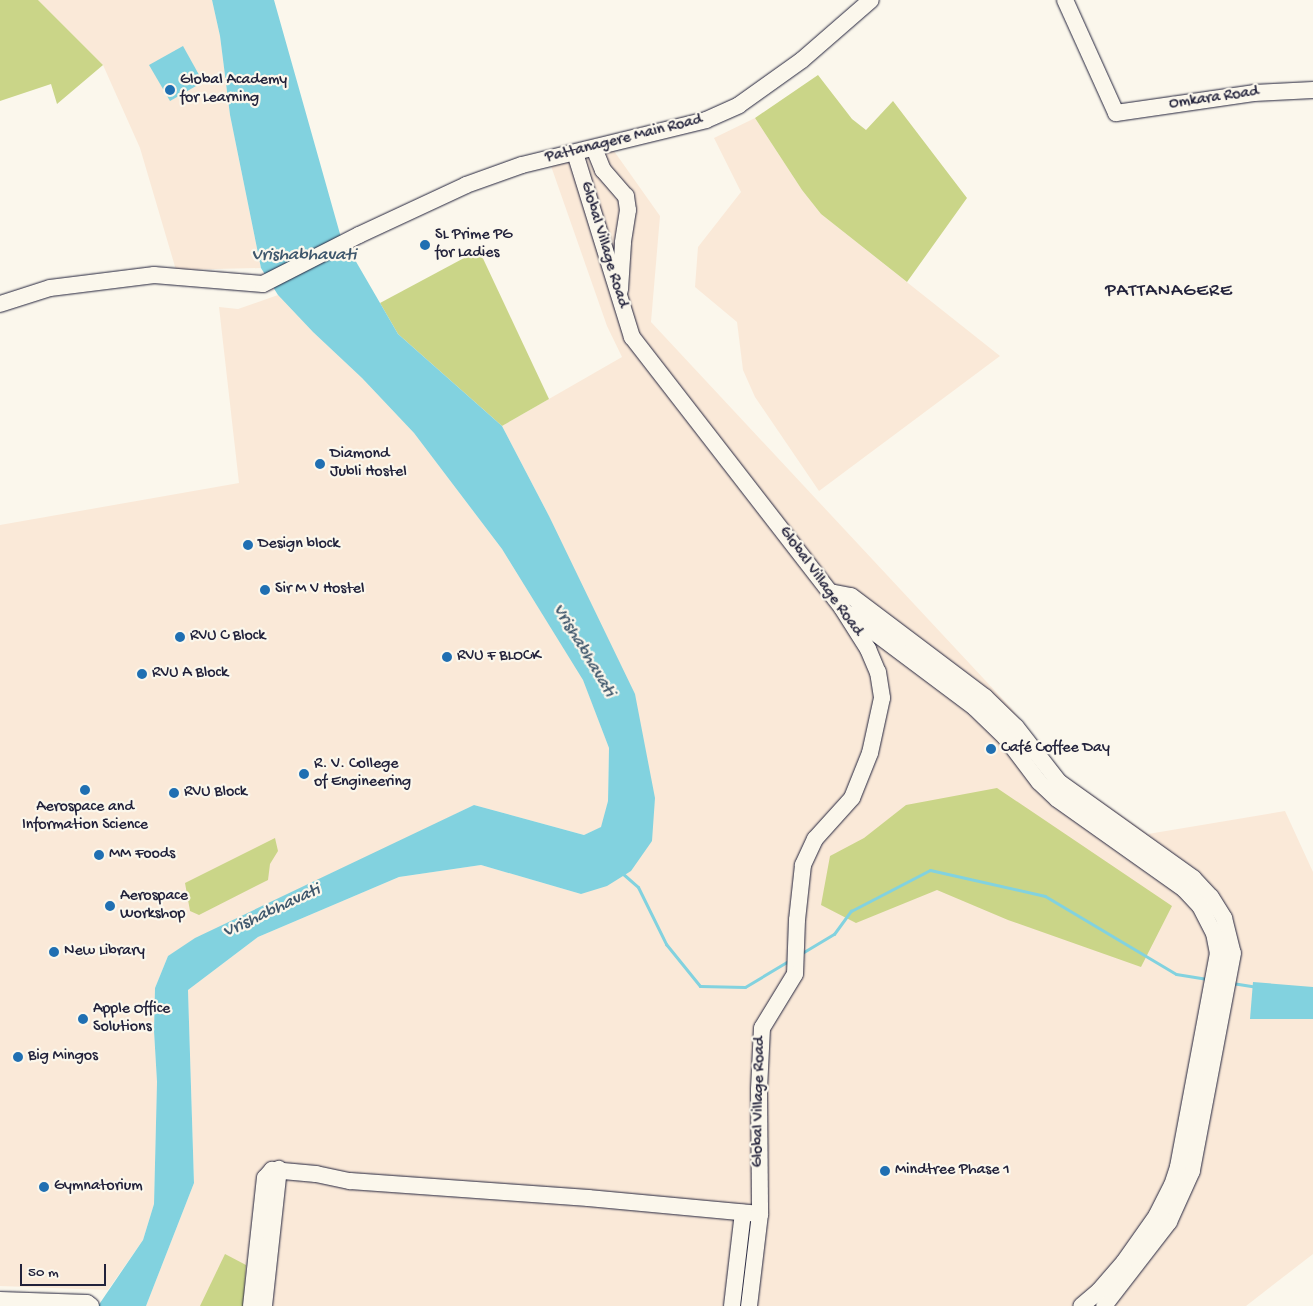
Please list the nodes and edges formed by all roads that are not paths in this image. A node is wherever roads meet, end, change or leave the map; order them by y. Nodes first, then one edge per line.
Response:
1 (872, 0) edge
2 (1065, 0) edge
3 (1313, 90) edge
4 (594, 148) junction
5 (575, 153) junction
6 (620, 301) junction
7 (0, 304) edge
8 (830, 592) junction
9 (842, 608) junction
10 (1226, 953) junction
11 (1213, 1021) junction
12 (279, 1169) junction
13 (743, 1213) junction
14 (760, 1214) junction
15 (0, 1300) edge
16 (89, 1305) edge
17 (251, 1306) edge
18 (264, 1306) edge
19 (732, 1306) edge
20 (749, 1306) edge
21 (1081, 1306) edge
22 (1104, 1306) edge

1 - 4 street, Pattanagere Main Road
2 - 3 street, Omkara Road
4 - 5 street, Pattanagere Main Road
4 - 6 street
5 - 6 street, Global Village Road
5 - 7 street, Pattanagere Main Road
6 - 8 street, Global Village Road
8 - 9 street, Global Village Road
8 - 10 street
9 - 10 street
9 - 14 street, Global Village Road
10 - 11 street
11 - 21 street
11 - 22 street
12 - 13 street
12 - 17 street
12 - 18 street
13 - 14 street
13 - 19 street
14 - 20 street, Global Village Road
15 - 16 street

